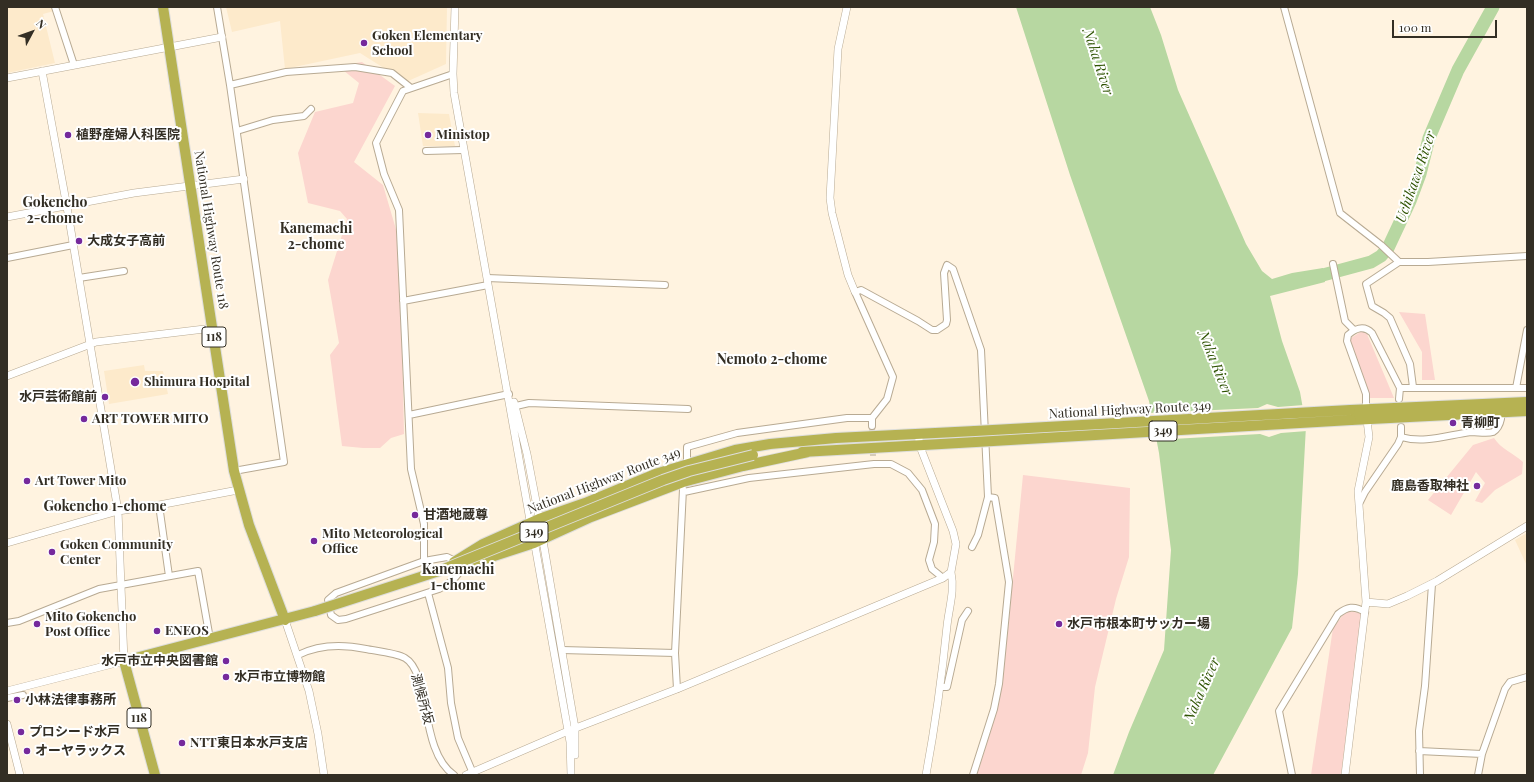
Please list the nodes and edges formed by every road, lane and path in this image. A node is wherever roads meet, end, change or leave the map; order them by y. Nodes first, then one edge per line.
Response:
1 (55, 7) edge
2 (163, 7) edge
3 (217, 7) edge
4 (455, 7) edge
5 (847, 7) edge
6 (1284, 7) edge
7 (222, 37) junction
8 (170, 47) junction
9 (74, 65) junction
10 (42, 72) junction
11 (453, 74) junction
12 (7, 78) edge
13 (230, 85) junction
14 (411, 88) junction
15 (311, 109) dead end
16 (237, 131) junction
17 (463, 150) junction
18 (426, 151) dead end
19 (244, 179) junction
20 (192, 185) junction
21 (67, 207) junction
22 (7, 217) edge
23 (73, 245) junction
24 (1527, 256) edge
25 (7, 258) edge
26 (1399, 262) junction
27 (1333, 264) dead end
28 (124, 271) dead end
29 (78, 278) junction
30 (487, 282) junction
31 (665, 285) dead end
32 (855, 292) junction
33 (403, 301) junction
34 (213, 328) junction
35 (1354, 330) junction
36 (1527, 330) edge
37 (497, 338) junction
38 (90, 345) junction
39 (7, 376) edge
40 (1413, 387) junction
41 (1400, 388) junction
42 (1516, 388) junction
43 (1527, 388) edge
44 (509, 394) junction
45 (1399, 399) dead end
46 (1527, 402) edge
47 (516, 406) junction
48 (688, 409) dead end
49 (1527, 411) edge
50 (1351, 415) junction
51 (1367, 415) junction
52 (409, 416) junction
53 (872, 418) junction
54 (1501, 419) dead end
55 (872, 426) tunnel mouth
56 (1400, 427) dead end
57 (919, 433) junction
58 (1401, 437) junction
59 (806, 441) junction
60 (919, 444) junction
61 (808, 452) junction
62 (753, 455) junction
63 (873, 456) tunnel mouth
64 (687, 463) junction
65 (874, 464) junction
66 (234, 471) junction
67 (683, 482) junction
68 (238, 490) junction
69 (684, 492) junction
70 (988, 497) junction
71 (1359, 504) junction
72 (159, 505) junction
73 (118, 511) junction
74 (535, 521) junction
75 (1527, 526) edge
76 (539, 542) junction
77 (7, 543) edge
78 (972, 547) dead end
79 (424, 561) junction
80 (459, 564) junction
81 (951, 572) junction
82 (169, 576) junction
83 (943, 578) junction
84 (122, 584) junction
85 (1432, 584) junction
86 (428, 593) junction
87 (1366, 602) junction
88 (338, 606) dead end
89 (968, 611) dead end
90 (1365, 612) junction
91 (285, 620) junction
92 (7, 623) edge
93 (210, 640) junction
94 (562, 650) junction
95 (675, 653) junction
96 (298, 655) junction
97 (124, 661) junction
98 (1527, 677) edge
99 (940, 687) junction
100 (677, 688) junction
101 (7, 691) edge
102 (22, 695) dead end
103 (7, 698) edge
104 (7, 724) edge
105 (571, 729) junction
106 (1419, 751) junction
107 (1482, 754) junction
108 (469, 773) edge
109 (20, 775) edge
110 (155, 775) edge
111 (324, 775) edge
112 (454, 775) edge
113 (572, 775) edge
114 (926, 775) edge
115 (973, 775) edge
116 (1292, 775) edge
117 (1345, 775) edge
118 (1420, 775) edge
119 (1478, 775) edge

1 - 9 street
2 - 8 highway, National Highway Route 118 / 118
3 - 7 street
4 - 11 street
5 - 32 street
6 - 26 street
7 - 8 street
7 - 13 street
8 - 9 street
8 - 20 highway, National Highway Route 118 / 118
9 - 10 street
10 - 12 street
10 - 21 street
11 - 14 street
11 - 17 street
13 - 14 street
13 - 16 street
14 - 33 street
15 - 16 street
16 - 19 street
17 - 18 street
17 - 30 street
19 - 20 street
19 - 66 street
20 - 21 street
20 - 34 highway, National Highway Route 118 / 118
21 - 22 street
21 - 23 street
23 - 25 street
23 - 29 street
24 - 26 street
26 - 40 street
27 - 35 street
28 - 29 street
29 - 38 street
30 - 31 street
30 - 33 street
30 - 37 street
32 - 53 street
32 - 70 street
33 - 52 street
34 - 38 street
34 - 66 highway, National Highway Route 118 / 118
35 - 41 street
35 - 51 street
36 - 42 street
37 - 44 street
37 - 47 street
38 - 39 street
38 - 73 street
40 - 41 street
40 - 42 street
41 - 45 street
42 - 43 street
44 - 52 street
44 - 74 street
46 - 51 highway, National Highway Route 349 / 349
47 - 48 street
47 - 74 street
49 - 51 highway, National Highway Route 349 / 349
50 - 51 highway, National Highway Route 349 / 349
50 - 57 highway, National Highway Route 349 / 349, bridge
50 - 60 highway, National Highway Route 349 / 349, bridge
51 - 71 street
52 - 79 street
53 - 55 street
53 - 64 street
54 - 58 street
56 - 58 street
57 - 59 highway, National Highway Route 349 / 349
57 - 60 street
58 - 71 street
59 - 62 highway, National Highway Route 349 / 349
59 - 64 highway, National Highway Route 349 / 349
60 - 61 highway, National Highway Route 349 / 349
60 - 81 street
61 - 62 highway, National Highway Route 349 / 349
61 - 67 highway, National Highway Route 349 / 349
62 - 91 highway, National Highway Route 349 / 349, bridge
63 - 65 street
64 - 74 highway, National Highway Route 349 / 349
65 - 69 street
65 - 83 street
66 - 68 highway, National Highway Route 118 / 118
67 - 69 street
67 - 76 highway, National Highway Route 349 / 349
68 - 72 street
68 - 91 highway, National Highway Route 118 / 118
69 - 95 street
70 - 78 street
70 - 115 street
71 - 87 street
72 - 73 street
72 - 82 street
73 - 77 street
73 - 84 street
74 - 76 street
74 - 80 highway, National Highway Route 349 / 349
75 - 85 street
76 - 80 highway, National Highway Route 349 / 349
76 - 94 street
76 - 105 street
79 - 80 street
79 - 86 street
80 - 86 street
80 - 88 highway, National Highway Route 349 / 349
81 - 83 street
81 - 99 street
82 - 84 street
82 - 93 street
83 - 100 street
84 - 92 street
84 - 97 street
85 - 87 street
85 - 106 street
86 - 108 street
87 - 90 street
89 - 99 street
90 - 116 street
90 - 117 street
91 - 93 highway
91 - 96 street
93 - 97 highway
94 - 95 street
94 - 105 street
95 - 100 street
96 - 111 street
96 - 112 street, 測候所坂
97 - 101 street
97 - 110 highway, 118
98 - 107 street
99 - 114 street
100 - 105 street
102 - 103 street
104 - 109 street
105 - 108 street
105 - 113 street
106 - 107 street
106 - 118 street
107 - 119 street

